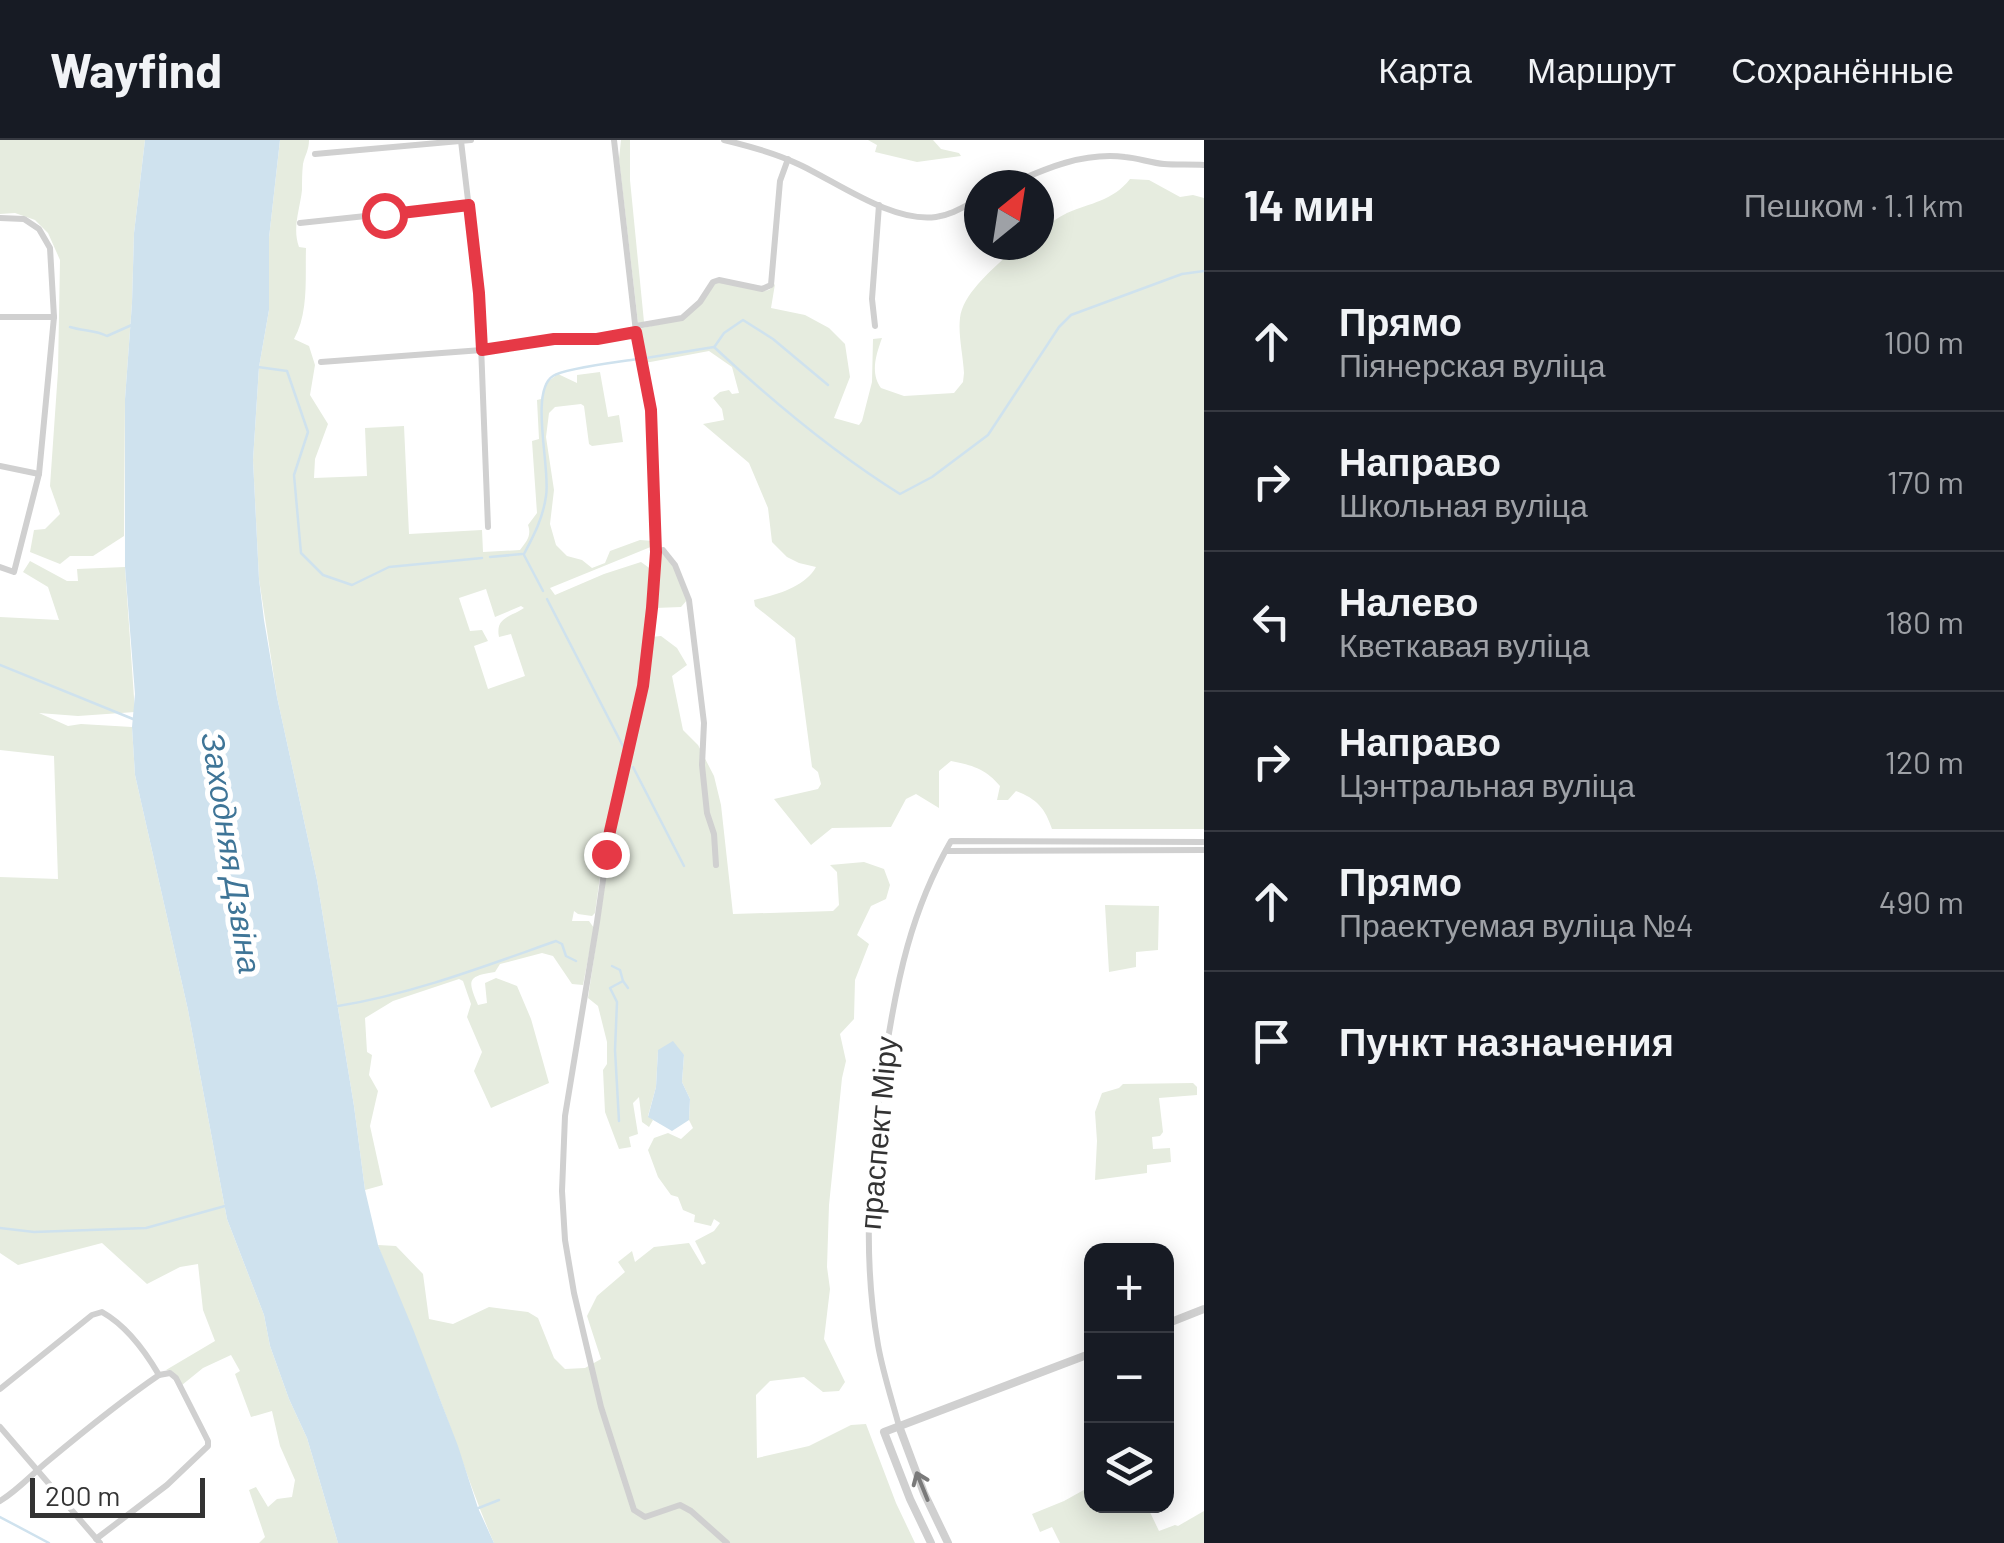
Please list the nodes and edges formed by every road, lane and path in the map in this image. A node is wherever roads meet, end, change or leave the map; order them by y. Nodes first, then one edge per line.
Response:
1 (471, 140) edge
2 (614, 140) edge
3 (724, 140) edge
4 (461, 141) edge
5 (374, 144) edge
6 (316, 154) dead end
7 (788, 159) junction
8 (1204, 165) edge
9 (1046, 170) edge
10 (469, 205) junction
11 (879, 205) junction
12 (964, 207) edge
13 (0, 218) edge
14 (300, 224) dead end
15 (0, 317) edge
16 (54, 317) junction
17 (875, 326) dead end
18 (636, 329) junction
19 (482, 350) junction
20 (321, 362) dead end
21 (0, 466) edge
22 (39, 474) junction
23 (488, 527) dead end
24 (656, 552) junction
25 (0, 567) edge
26 (1204, 842) edge
27 (946, 850) junction
28 (1204, 850) edge
29 (716, 865) dead end
30 (1204, 1309) edge
31 (1174, 1321) edge
32 (1084, 1355) edge
33 (160, 1375) junction
34 (0, 1389) edge
35 (898, 1426) junction
36 (0, 1427) edge
37 (37, 1471) junction
38 (0, 1501) edge
39 (98, 1541) edge
40 (727, 1543) edge
41 (931, 1543) edge
42 (948, 1543) edge

1 - 4 street
2 - 18 street
3 - 7 street
4 - 5 street
4 - 10 street
5 - 6 street
7 - 11 street
7 - 18 street
8 - 9 street
10 - 14 street
10 - 19 street
11 - 12 street
11 - 17 street
13 - 16 street
15 - 16 street
16 - 22 street
18 - 19 street
18 - 24 street
19 - 20 street
19 - 23 street
21 - 22 street
22 - 25 street
24 - 29 street
24 - 40 street
26 - 27 street, праспект Міру
27 - 28 street
27 - 35 street, праспект Міру
30 - 31 street
32 - 35 street
33 - 34 street
33 - 37 street
33 - 39 street
35 - 41 street
42 -> 35 street, праспект Міру
36 - 37 street
37 - 38 street
37 - 39 street

